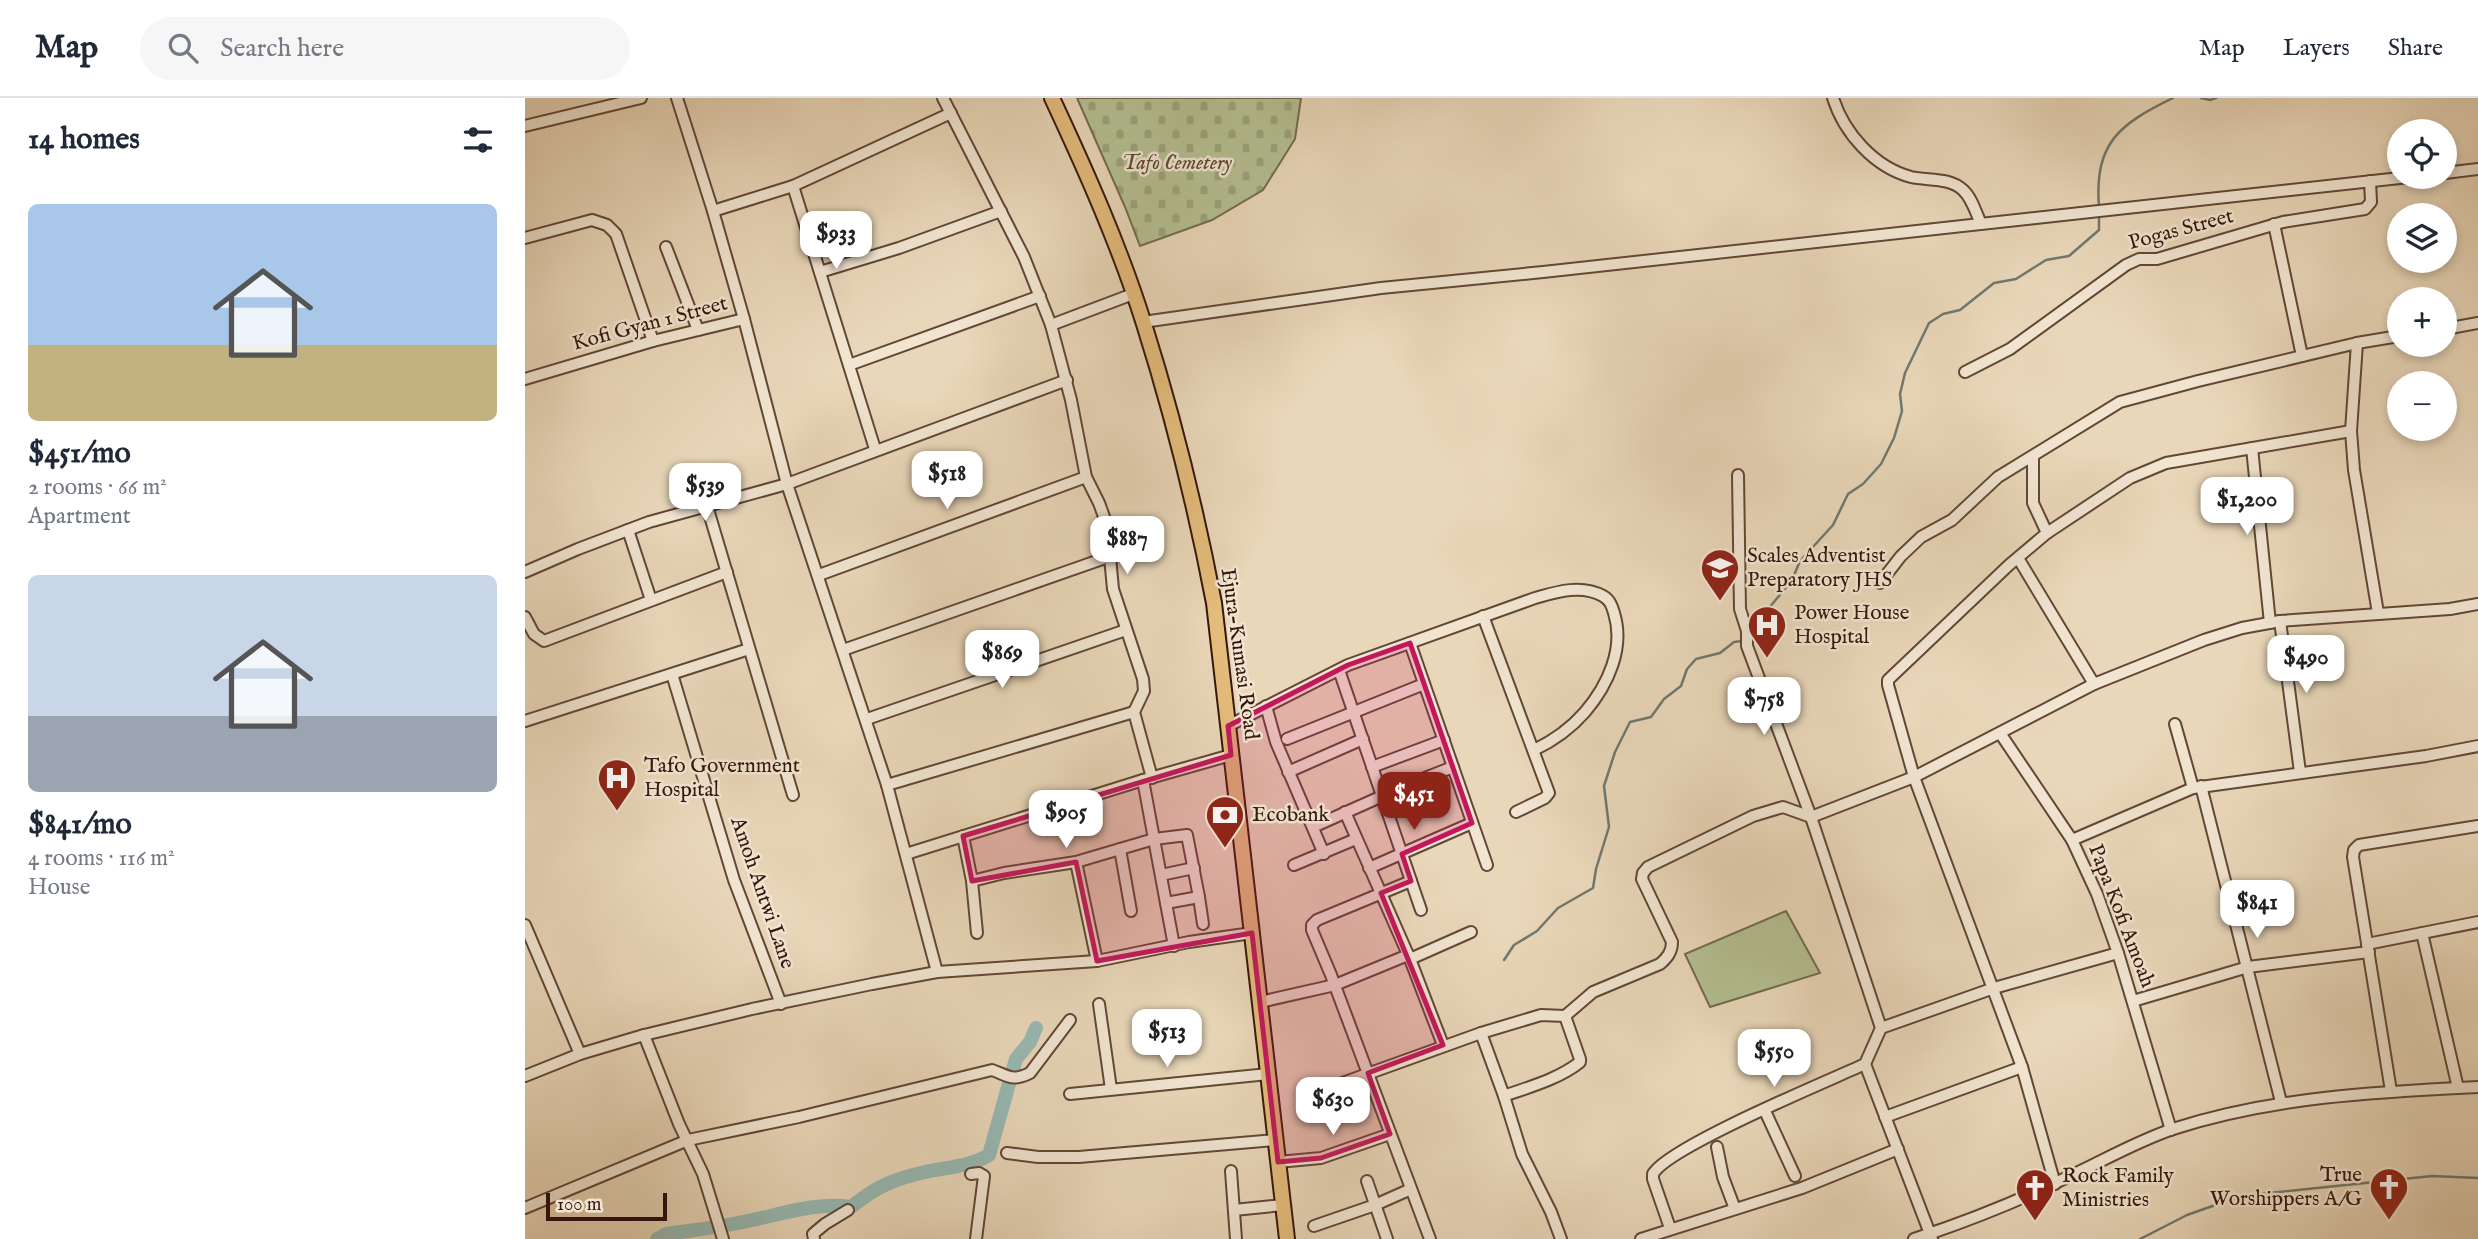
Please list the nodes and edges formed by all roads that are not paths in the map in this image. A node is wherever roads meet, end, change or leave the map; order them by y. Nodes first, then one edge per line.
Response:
1 (641, 98) edge
2 (677, 98) edge
3 (943, 98) edge
4 (1052, 98) edge
5 (1833, 98) edge
6 (951, 113) junction
7 (525, 126) edge
8 (2478, 169) edge
9 (2457, 172) edge
10 (2387, 179) edge
11 (2370, 181) junction
12 (793, 186) junction
13 (713, 211) junction
14 (1001, 211) junction
15 (1982, 224) junction
16 (2274, 224) junction
17 (525, 238) edge
18 (666, 247) dead end
19 (820, 272) junction
20 (1133, 294) junction
21 (1040, 296) junction
22 (744, 318) junction
23 (1143, 323) junction
24 (2478, 323) edge
25 (1051, 325) junction
26 (2457, 327) edge
27 (698, 330) junction
28 (2387, 338) edge
29 (653, 341) junction
30 (2357, 343) junction
31 (2302, 356) junction
32 (849, 365) junction
33 (1965, 372) dead end
34 (525, 379) edge
35 (1066, 380) junction
36 (2351, 431) junction
37 (2252, 448) junction
38 (875, 449) junction
39 (2033, 456) junction
40 (1738, 475) dead end
41 (1086, 477) junction
42 (787, 484) junction
43 (707, 506) junction
44 (628, 530) junction
45 (2047, 533) junction
46 (1111, 556) junction
47 (2018, 558) junction
48 (525, 572) edge
49 (727, 572) junction
50 (819, 575) junction
51 (1880, 583) dead end
52 (651, 600) junction
53 (2478, 604) edge
54 (2378, 613) junction
55 (1483, 616) junction
56 (2275, 622) junction
57 (527, 625) edge
58 (1126, 630) junction
59 (1411, 643) junction
60 (749, 649) junction
61 (843, 650) junction
62 (1339, 670) junction
63 (672, 674) junction
64 (1425, 684) junction
65 (2094, 684) junction
66 (1266, 706) junction
67 (1134, 712) junction
68 (1354, 714) junction
69 (867, 719) junction
70 (525, 721) edge
71 (2175, 724) dead end
72 (1228, 726) junction
73 (2000, 733) junction
74 (1287, 739) dead end
75 (1363, 739) junction
76 (1444, 740) junction
77 (2478, 746) edge
78 (1534, 750) junction
79 (1231, 755) junction
80 (1372, 766) junction
81 (1453, 767) junction
82 (1288, 772) junction
83 (2300, 772) junction
84 (1914, 777) junction
85 (1147, 779) junction
86 (887, 785) junction
87 (2197, 787) junction
88 (793, 795) dead end
89 (1383, 797) junction
90 (1345, 812) junction
91 (1516, 812) dead end
92 (1811, 817) junction
93 (1472, 823) junction
94 (2478, 826) edge
95 (1313, 827) junction
96 (963, 836) junction
97 (1154, 839) junction
98 (1356, 839) junction
99 (2072, 840) junction
100 (1120, 849) junction
101 (1324, 853) junction
102 (906, 854) junction
103 (1402, 854) junction
104 (1076, 862) junction
105 (1487, 864) dead end
106 (1294, 865) dead end
107 (1194, 868) junction
108 (1369, 868) junction
109 (1161, 875) junction
110 (972, 881) junction
111 (1411, 881) junction
112 (1381, 893) junction
113 (1199, 897) junction
114 (1166, 903) junction
115 (1421, 910) dead end
116 (1131, 911) dead end
117 (2478, 922) edge
118 (1203, 924) dead end
119 (525, 925) edge
120 (1471, 932) dead end
121 (977, 933) dead end
122 (1252, 933) junction
123 (2422, 933) junction
124 (1174, 946) junction
125 (2368, 948) junction
126 (2117, 953) junction
127 (1409, 957) junction
128 (1097, 961) junction
129 (2248, 967) junction
130 (937, 972) junction
131 (1335, 985) junction
132 (1994, 989) junction
133 (2133, 1001) junction
134 (1260, 1002) junction
135 (781, 1004) junction
136 (1099, 1004) dead end
137 (1565, 1016) junction
138 (1069, 1020) dead end
139 (1881, 1028) junction
140 (1481, 1032) junction
141 (644, 1035) junction
142 (1443, 1045) junction
143 (580, 1054) junction
144 (1865, 1065) junction
145 (2022, 1067) junction
146 (1368, 1073) junction
147 (1268, 1074) junction
148 (525, 1076) edge
149 (2478, 1087) edge
150 (2458, 1088) junction
151 (1111, 1089) junction
152 (2391, 1091) junction
153 (1070, 1094) dead end
154 (1309, 1095) dead end
155 (1504, 1096) junction
156 (2281, 1102) junction
157 (1765, 1111) junction
158 (1885, 1117) junction
159 (2171, 1129) junction
160 (1390, 1133) junction
161 (688, 1140) junction
162 (1276, 1140) junction
163 (1717, 1147) dead end
164 (1898, 1149) junction
165 (1007, 1153) dead end
166 (1278, 1162) junction
167 (1231, 1171) dead end
168 (971, 1174) dead end
169 (1795, 1176) dead end
170 (1367, 1181) dead end
171 (2055, 1184) junction
172 (1411, 1189) junction
173 (1283, 1205) junction
174 (1375, 1205) junction
175 (525, 1208) edge
176 (1735, 1209) junction
177 (848, 1210) dead end
178 (1234, 1210) junction
179 (1314, 1226) dead end
180 (1670, 1228) junction
181 (1931, 1236) edge
182 (723, 1239) edge
183 (814, 1239) edge
184 (975, 1239) edge
185 (1236, 1239) edge
186 (1286, 1239) edge
187 (1387, 1239) edge
188 (1430, 1239) edge
189 (1561, 1239) edge
190 (1641, 1239) edge
191 (1914, 1239) edge

1 - 7 street
2 - 13 street
3 - 6 street
4 - 20 main road, Ejura-Kumasi Road
5 - 15 street
6 - 12 street
6 - 14 street
8 - 9 street
10 - 11 street
11 - 15 street
11 - 16 street, Pogas Street
12 - 13 street
12 - 19 street
13 - 22 street
14 - 19 street
14 - 21 street
15 - 23 street
16 - 31 street
16 - 33 street, Pogas Street
17 - 29 street
18 - 27 street
19 - 32 street
20 - 23 main road, Ejura-Kumasi Road
20 - 25 street
21 - 25 street
21 - 32 street
22 - 27 street, Kofi Gyan 1 Street
22 - 42 street
23 - 72 main road, Ejura-Kumasi Road
24 - 26 street
25 - 35 street
27 - 29 street, Kofi Gyan 1 Street
28 - 30 street
29 - 34 street, Kofi Gyan 1 Street
30 - 31 street
30 - 36 street
31 - 39 street
32 - 38 street
35 - 38 street
35 - 41 street
36 - 37 street
36 - 54 street
37 - 45 street
37 - 56 street
38 - 42 street
39 - 45 street
39 - 51 street
40 - 92 street
41 - 46 street
41 - 50 street
42 - 43 street
42 - 50 street
43 - 44 street
43 - 49 street
44 - 48 street
44 - 52 street
45 - 47 street
46 - 58 street
46 - 61 street
47 - 65 street
47 - 84 street
49 - 52 street
49 - 60 street
50 - 61 street
52 - 57 street
53 - 54 street
54 - 56 street
55 - 59 street
55 - 78 street
55 - 78 street
56 - 65 street
56 - 83 street
58 - 67 street
58 - 69 street
59 - 62 street
59 - 64 street
60 - 63 street
60 - 88 street
61 - 69 street
62 - 66 street
62 - 68 street
63 - 70 street
63 - 135 street, Amoh Antwi Lane
64 - 68 street
64 - 76 street
65 - 73 street
66 - 72 street
66 - 82 street
67 - 85 street
67 - 86 street
68 - 74 street
68 - 75 street
69 - 86 street
71 - 87 street
72 - 79 main road, Ejura-Kumasi Road
73 - 84 street
73 - 99 street, Papa Kofi Amoah
75 - 80 street
75 - 82 street
76 - 80 street
76 - 81 street
77 - 83 street
78 - 91 street
79 - 85 street
79 - 122 main road, Ejura-Kumasi Road
80 - 89 street
81 - 89 street
81 - 93 street
82 - 95 street
83 - 87 street
84 - 92 street
84 - 132 street
85 - 96 street
85 - 97 street
86 - 102 street
87 - 99 street
87 - 129 street
89 - 90 street
89 - 103 street
90 - 95 street
90 - 98 street
92 - 137 street
92 - 139 street
93 - 103 street
93 - 105 street
94 - 125 street
95 - 101 street
96 - 102 street
96 - 110 street
97 - 100 street
97 - 107 street
97 - 109 street
98 - 101 street
98 - 108 street
99 - 126 street, Papa Kofi Amoah
100 - 104 street
100 - 116 street
101 - 106 street
102 - 130 street
103 - 108 street
103 - 111 street
104 - 110 street
104 - 128 street
107 - 109 street
107 - 113 street
108 - 112 street
109 - 114 street
110 - 121 street
111 - 112 street
111 - 115 street
112 - 127 street
112 - 131 street
113 - 114 street
113 - 118 street
114 - 124 street
117 - 123 street
119 - 143 street
120 - 127 street
122 - 124 street
122 - 134 main road, Ejura-Kumasi Road
123 - 125 street
123 - 150 street
124 - 128 street
125 - 129 street
125 - 152 street
126 - 132 street
126 - 133 street, Papa Kofi Amoah
127 - 131 street
127 - 142 street
128 - 130 street
129 - 133 street
129 - 156 street
130 - 135 street
131 - 134 street
131 - 146 street
132 - 139 street
132 - 145 street
133 - 159 street, Papa Kofi Amoah
134 - 147 main road, Ejura-Kumasi Road
135 - 141 street
136 - 151 street
137 - 140 street
137 - 155 street
138 - 161 street
139 - 144 street
140 - 142 street
140 - 155 street
141 - 143 street
141 - 161 street
142 - 146 street
143 - 148 street
144 - 157 street
144 - 158 street
145 - 158 street
145 - 171 street
146 - 154 street
146 - 160 street
147 - 151 street
147 - 162 main road, Ejura-Kumasi Road
149 - 150 street
150 - 152 street
151 - 153 street
152 - 156 street
155 - 189 street
156 - 159 street
157 - 169 street
157 - 180 street
158 - 164 street
159 - 171 street
160 - 166 street
160 - 172 street
161 - 175 street
161 - 182 street
162 - 165 street
162 - 166 main road, Ejura-Kumasi Road
163 - 176 street
164 - 176 street
164 - 181 street
166 - 173 main road, Ejura-Kumasi Road
167 - 178 street
168 - 184 street
170 - 174 street
171 - 181 street
172 - 174 street
172 - 188 street
173 - 178 street
173 - 186 main road, Ejura-Kumasi Road
174 - 179 street
174 - 187 street
176 - 180 street
177 - 183 street
178 - 185 street
180 - 190 street
181 - 191 street

